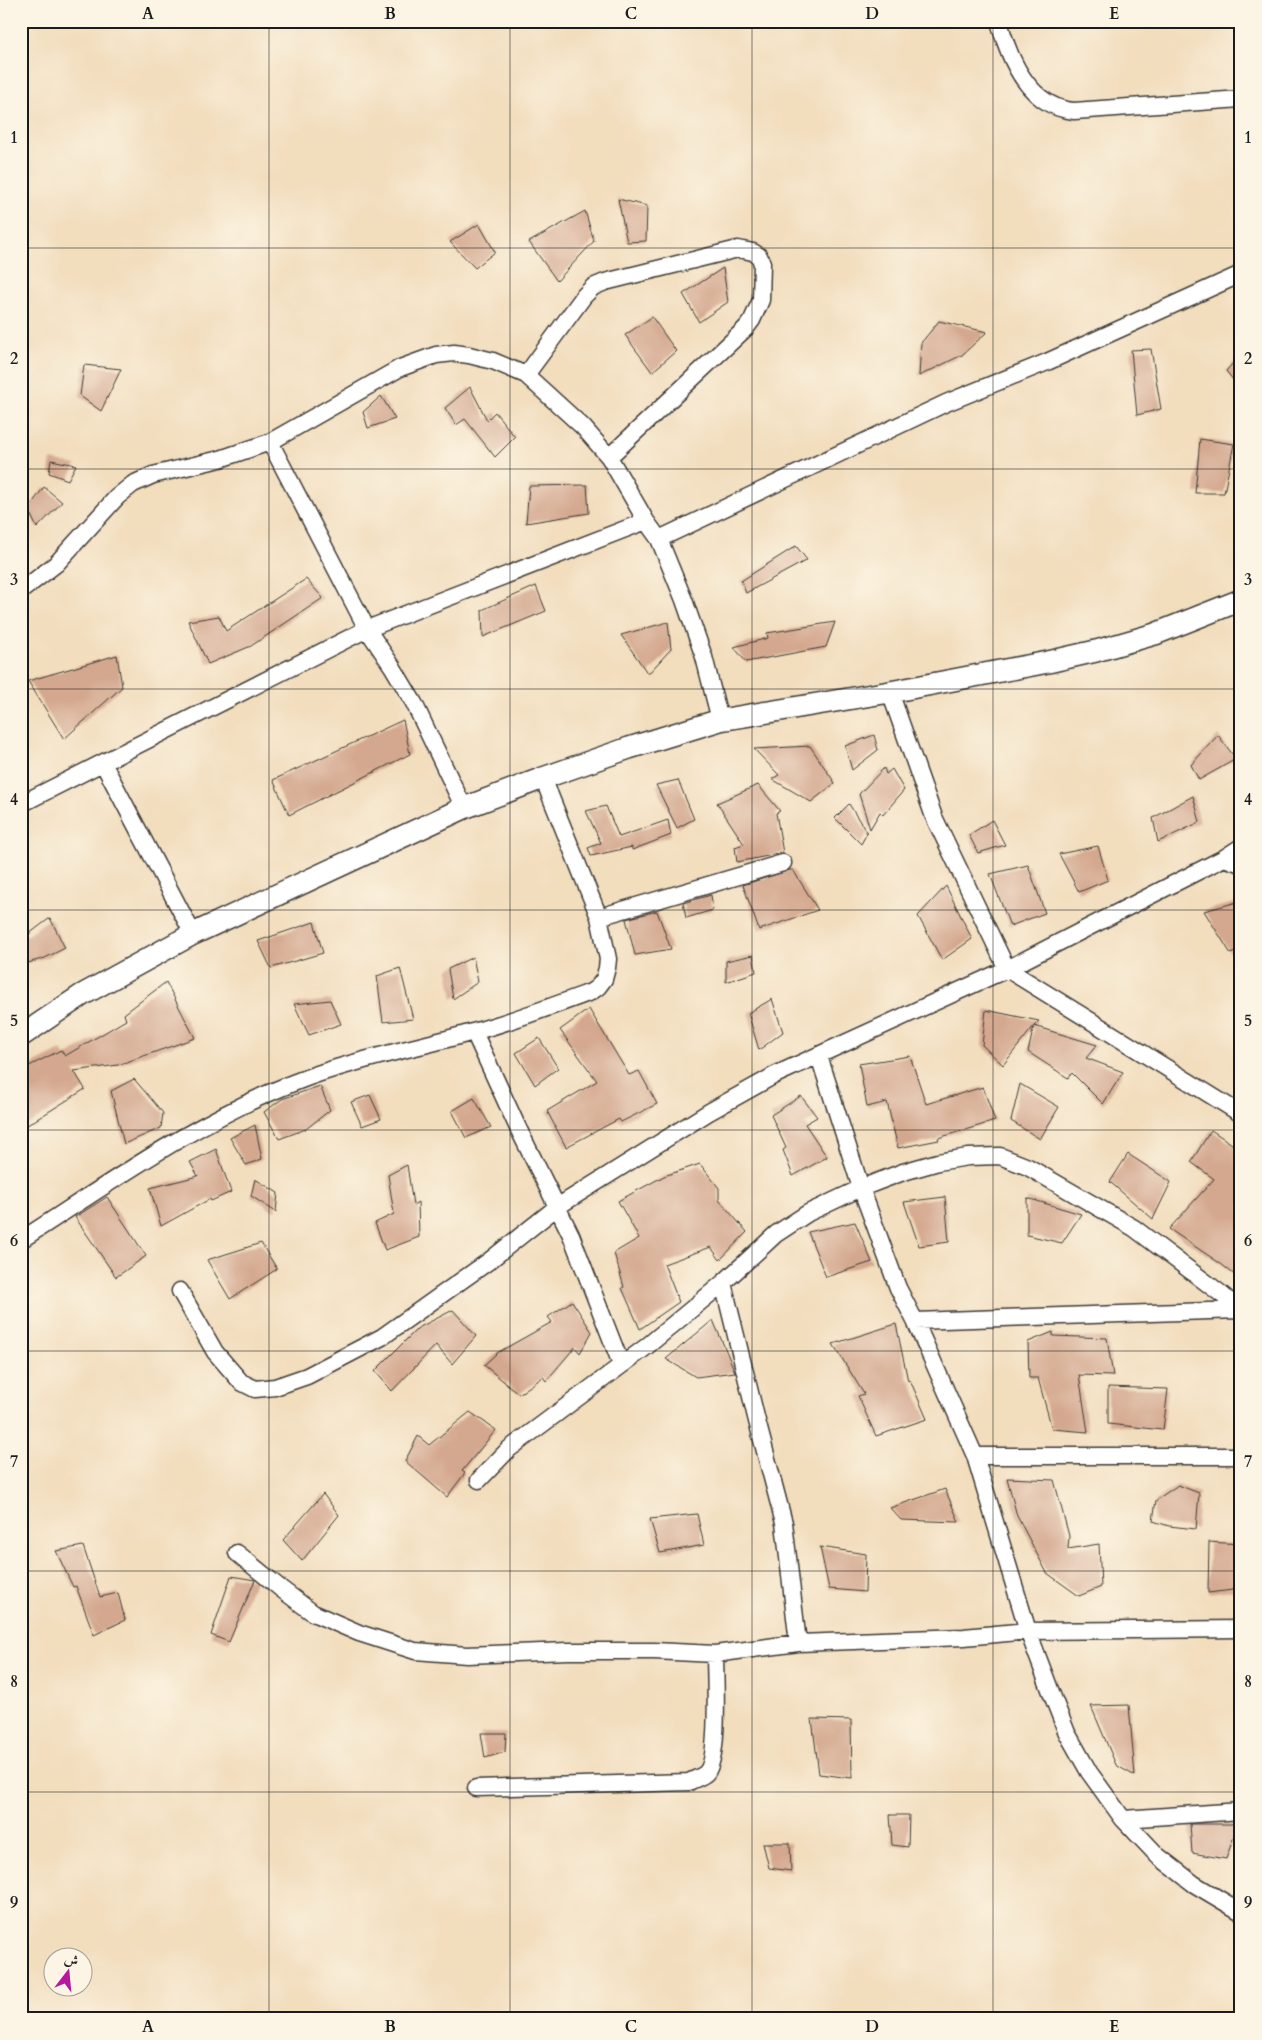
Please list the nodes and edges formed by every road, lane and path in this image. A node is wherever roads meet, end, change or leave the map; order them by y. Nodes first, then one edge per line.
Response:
1 (999, 21) edge
2 (1241, 100) edge
3 (1241, 274) edge
4 (526, 375) junction
5 (270, 442) junction
6 (609, 457) junction
7 (646, 521) junction
8 (659, 538) junction
9 (21, 591) edge
10 (1241, 600) edge
11 (368, 629) junction
12 (890, 692) junction
13 (720, 720) junction
14 (103, 762) junction
15 (543, 778) junction
16 (21, 804) edge
17 (464, 808) junction
18 (1241, 847) edge
19 (1224, 858) junction
20 (783, 863) dead end
21 (1241, 864) edge
22 (599, 917) junction
23 (193, 934) junction
24 (1008, 969) junction
25 (474, 1032) junction
26 (21, 1036) edge
27 (819, 1056) junction
28 (1241, 1114) edge
29 (861, 1188) junction
30 (557, 1207) junction
31 (21, 1240) edge
32 (723, 1283) junction
33 (180, 1291) dead end
34 (1240, 1311) edge
35 (915, 1321) junction
36 (621, 1364) junction
37 (975, 1456) junction
38 (1241, 1456) edge
39 (479, 1480) dead end
40 (237, 1553) dead end
41 (1241, 1629) edge
42 (1028, 1631) junction
43 (798, 1643) junction
44 (715, 1654) junction
45 (476, 1788) dead end
46 (1241, 1812) edge
47 (1123, 1819) junction
48 (1241, 1912) edge

1 - 2 street
3 - 8 street
4 - 5 street
4 - 6 street
4 - 6 street
5 - 9 street
5 - 11 street
6 - 7 street
7 - 8 street
7 - 11 street
8 - 13 street
10 - 12 main road
11 - 14 street
11 - 17 street
12 - 13 main road
12 - 24 street
13 - 15 main road
14 - 16 street
14 - 23 street
15 - 17 main road
15 - 22 street
17 - 23 main road
18 - 19 street
19 - 21 street
19 - 24 street
20 - 22 street
22 - 25 street
23 - 26 main road
24 - 27 street
24 - 28 street
25 - 30 street
25 - 31 street
27 - 29 street
27 - 30 street
29 - 32 street
29 - 34 street
29 - 35 street
30 - 33 street
30 - 36 street
32 - 36 street
32 - 43 street
34 - 35 street
35 - 37 street
36 - 39 street
37 - 38 street
37 - 42 street
40 - 44 street
41 - 42 street
42 - 43 street
42 - 47 street
43 - 44 street
44 - 45 street
46 - 47 street
47 - 48 street

